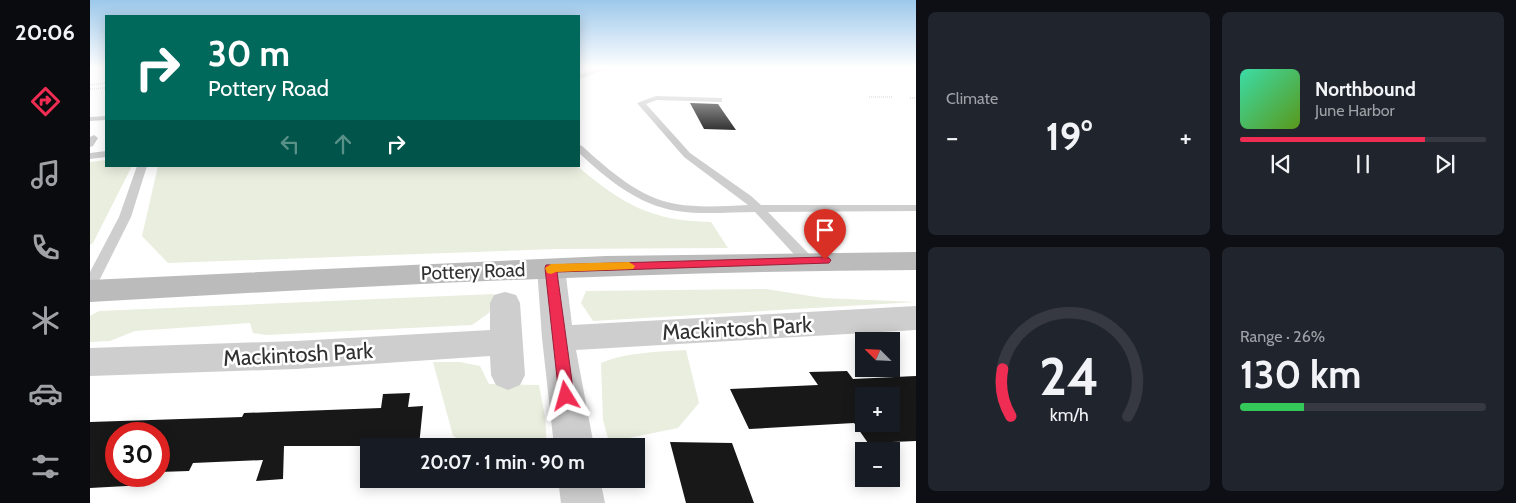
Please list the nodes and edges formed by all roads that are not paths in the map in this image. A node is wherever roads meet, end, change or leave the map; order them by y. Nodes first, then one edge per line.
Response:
1 (719, 100) dead end
2 (105, 118) edge
3 (90, 119) edge
4 (580, 149) edge
5 (105, 154) edge
6 (90, 156) edge
7 (142, 167) edge
8 (916, 208) edge
9 (758, 209) junction
10 (807, 260) junction
11 (916, 262) edge
12 (551, 268) junction
13 (90, 285) edge
14 (90, 291) edge
15 (505, 303) dead end
16 (916, 318) edge
17 (558, 338) junction
18 (507, 342) junction
19 (90, 362) edge
20 (508, 375) dead end
21 (573, 438) edge
22 (580, 488) edge
23 (583, 503) edge

1 - 9 lane
2 - 3 lane
4 - 9 lane
5 - 6 lane
7 - 13 lane
8 - 9 lane
9 - 10 lane
10 - 11 street, Pottery Road
10 - 12 street, Pottery Road
12 - 14 street, Pottery Road
12 - 17 street
15 - 18 street
16 - 17 street, Mackintosh Park
17 - 21 street
18 - 19 street, Mackintosh Park
18 - 20 street
22 - 23 street

